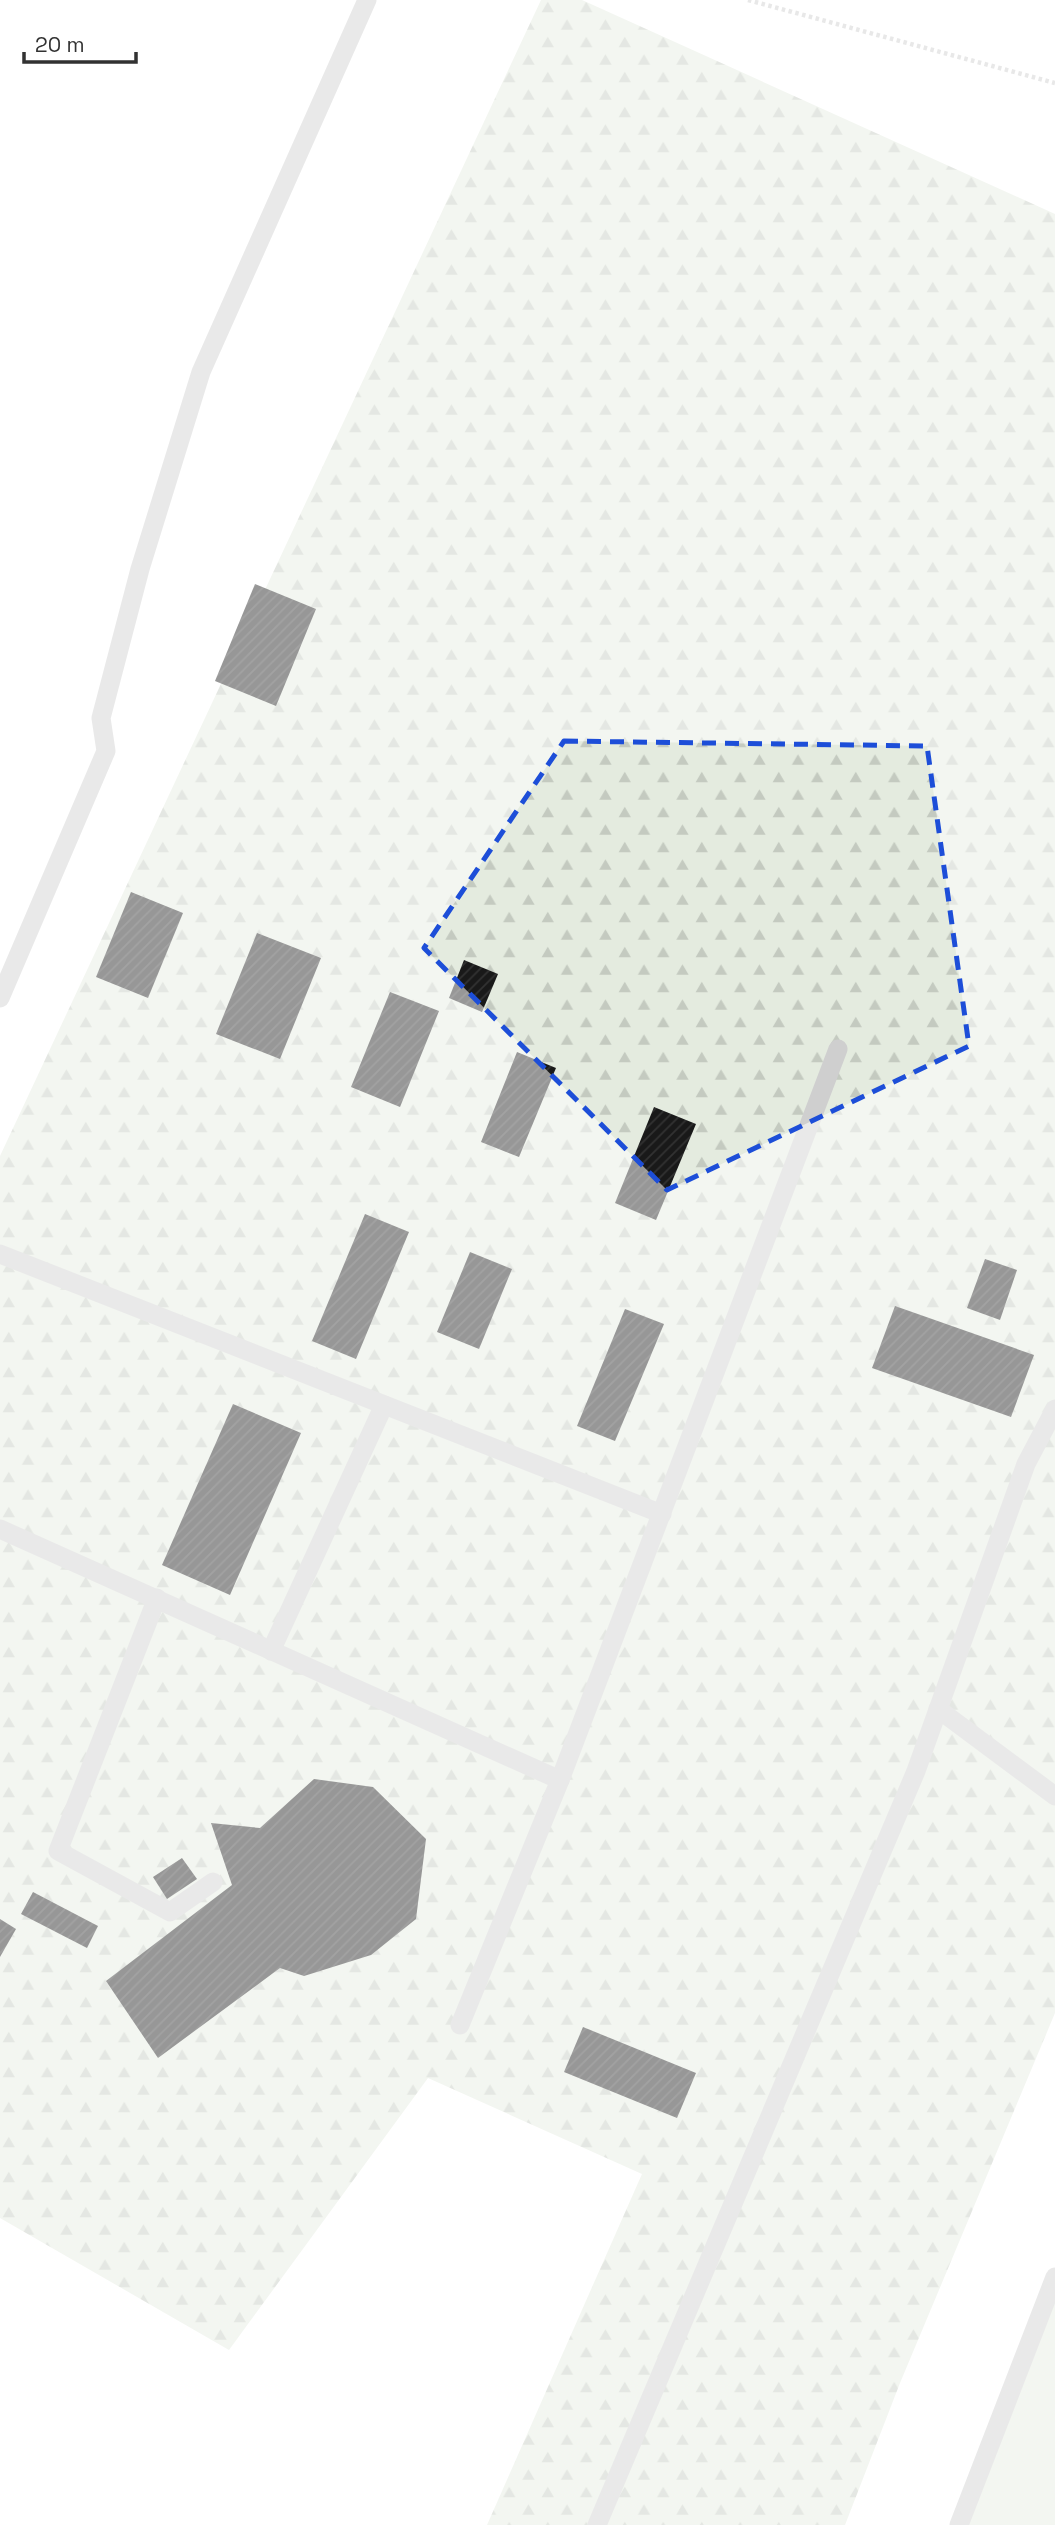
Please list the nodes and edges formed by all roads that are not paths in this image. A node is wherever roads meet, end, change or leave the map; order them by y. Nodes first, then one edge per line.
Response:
1 (368, 0) edge
2 (0, 998) edge
3 (838, 1049) dead end
4 (0, 1254) edge
5 (384, 1405) junction
6 (1055, 1409) edge
7 (662, 1514) junction
8 (0, 1529) edge
9 (157, 1598) junction
10 (271, 1651) junction
11 (938, 1709) junction
12 (560, 1780) junction
13 (1055, 1796) edge
14 (213, 1882) dead end
15 (460, 2025) dead end
16 (1055, 2277) edge
17 (597, 2525) edge
18 (959, 2525) edge

1 - 2 lane
3 - 7 lane
4 - 5 lane
5 - 7 lane
5 - 10 lane
6 - 11 lane
7 - 12 lane
8 - 9 lane
9 - 10 lane
9 - 14 lane
10 - 12 lane
11 - 13 lane
11 - 17 lane
12 - 15 lane
16 - 18 lane

